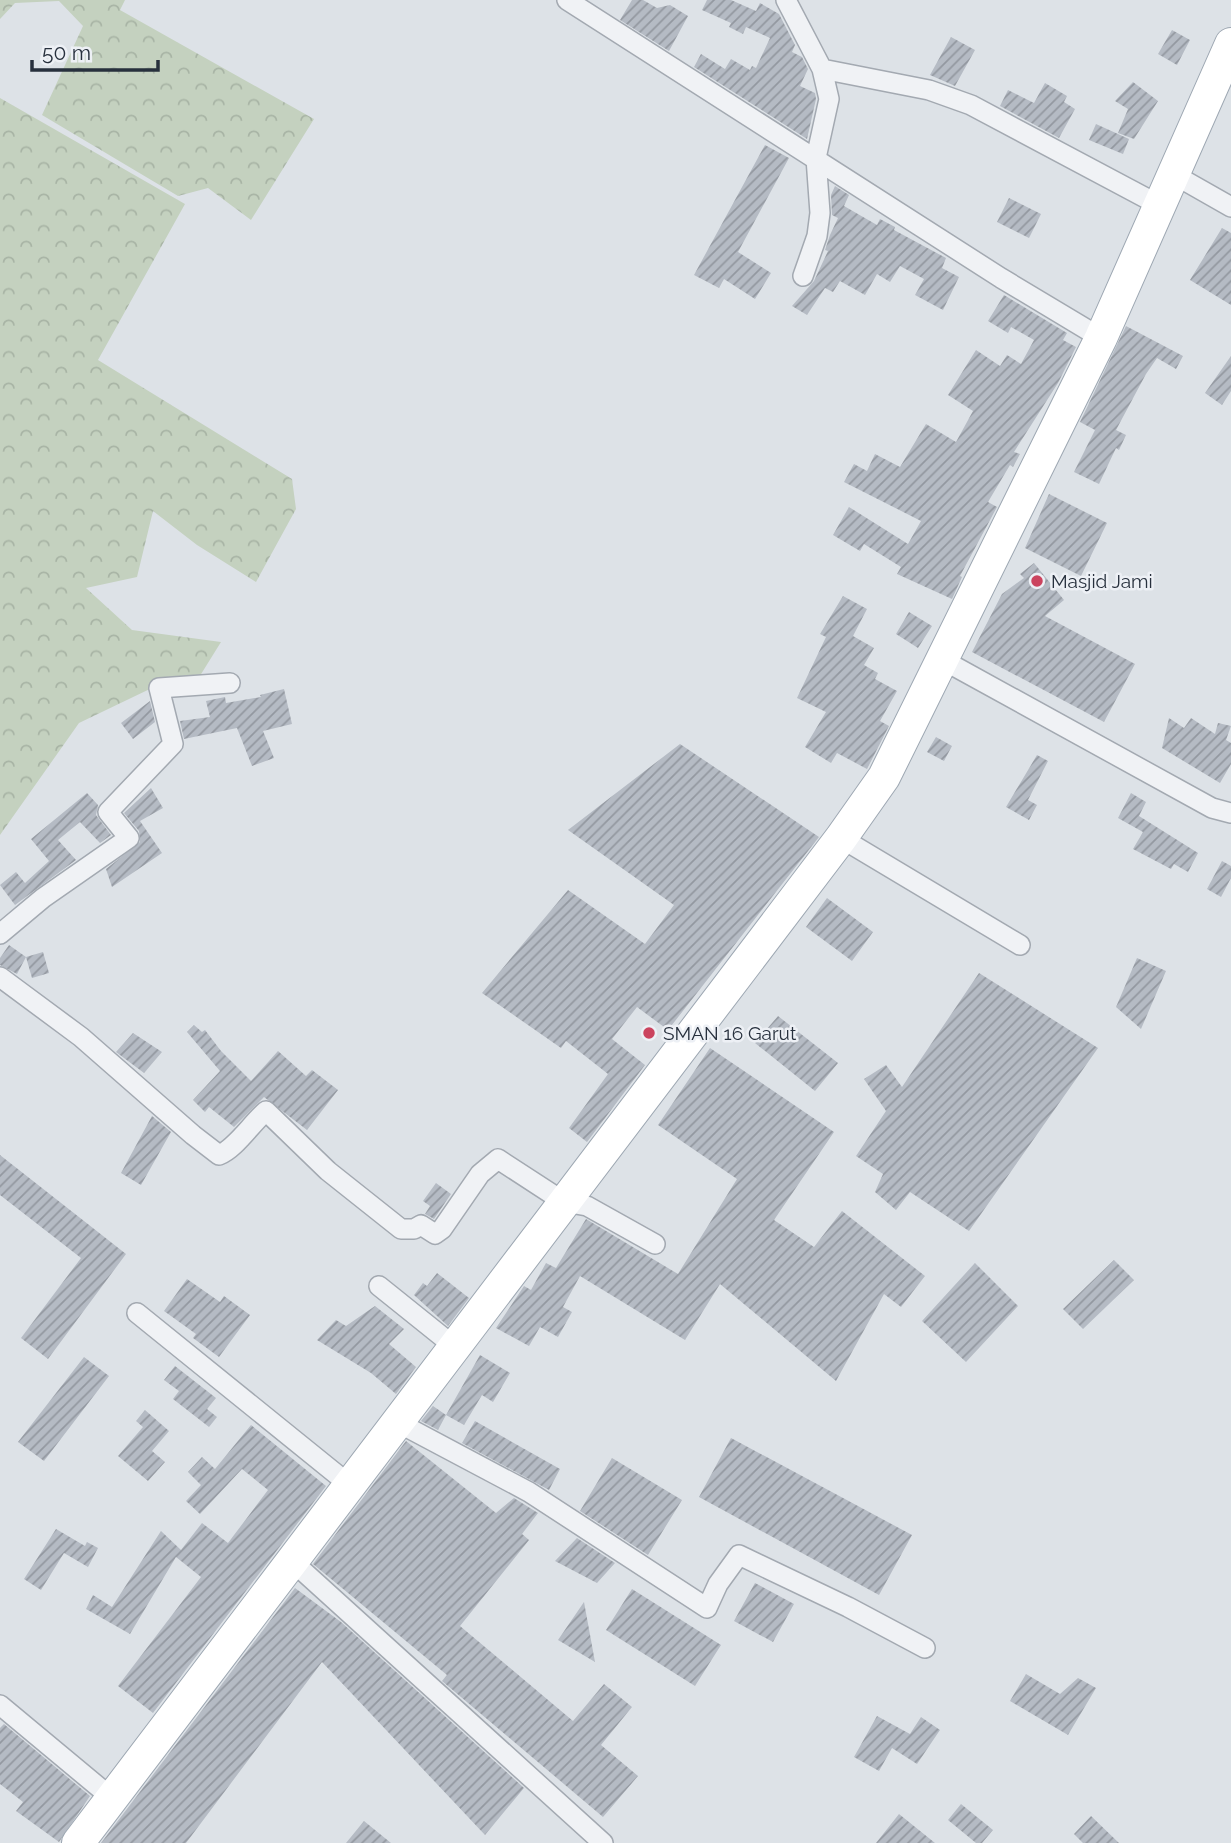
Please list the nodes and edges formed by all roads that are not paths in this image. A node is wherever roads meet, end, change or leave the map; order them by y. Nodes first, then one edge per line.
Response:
1 (567, 0) edge
2 (786, 0) edge
3 (1231, 44) edge
4 (822, 69) junction
5 (816, 158) junction
6 (1173, 174) junction
7 (1159, 205) junction
8 (1231, 207) edge
9 (803, 276) dead end
10 (1101, 338) junction
11 (943, 660) junction
12 (230, 683) dead end
13 (1231, 813) edge
14 (841, 838) junction
15 (0, 934) edge
16 (1020, 944) dead end
17 (0, 977) edge
18 (564, 1202) junction
19 (656, 1244) dead end
20 (379, 1286) dead end
21 (137, 1313) dead end
22 (455, 1347) junction
23 (399, 1423) junction
24 (351, 1486) junction
25 (293, 1562) junction
26 (925, 1648) dead end
27 (0, 1705) edge
28 (113, 1798) junction
29 (78, 1843) edge
30 (603, 1843) edge

1 - 5 street
2 - 4 street
3 - 6 main road
4 - 5 street
4 - 7 street
5 - 9 street
5 - 10 street
6 - 7 main road
6 - 8 street
7 - 10 main road
10 - 11 main road
11 - 13 street
11 - 14 main road
12 - 15 street
14 - 16 street
14 - 18 main road
17 - 18 street
18 - 19 street
18 - 22 main road
20 - 22 street
21 - 24 street
22 - 23 main road
23 - 24 main road
23 - 26 street
24 - 25 main road
25 - 28 main road
25 - 30 street
27 - 28 street
28 - 29 main road

